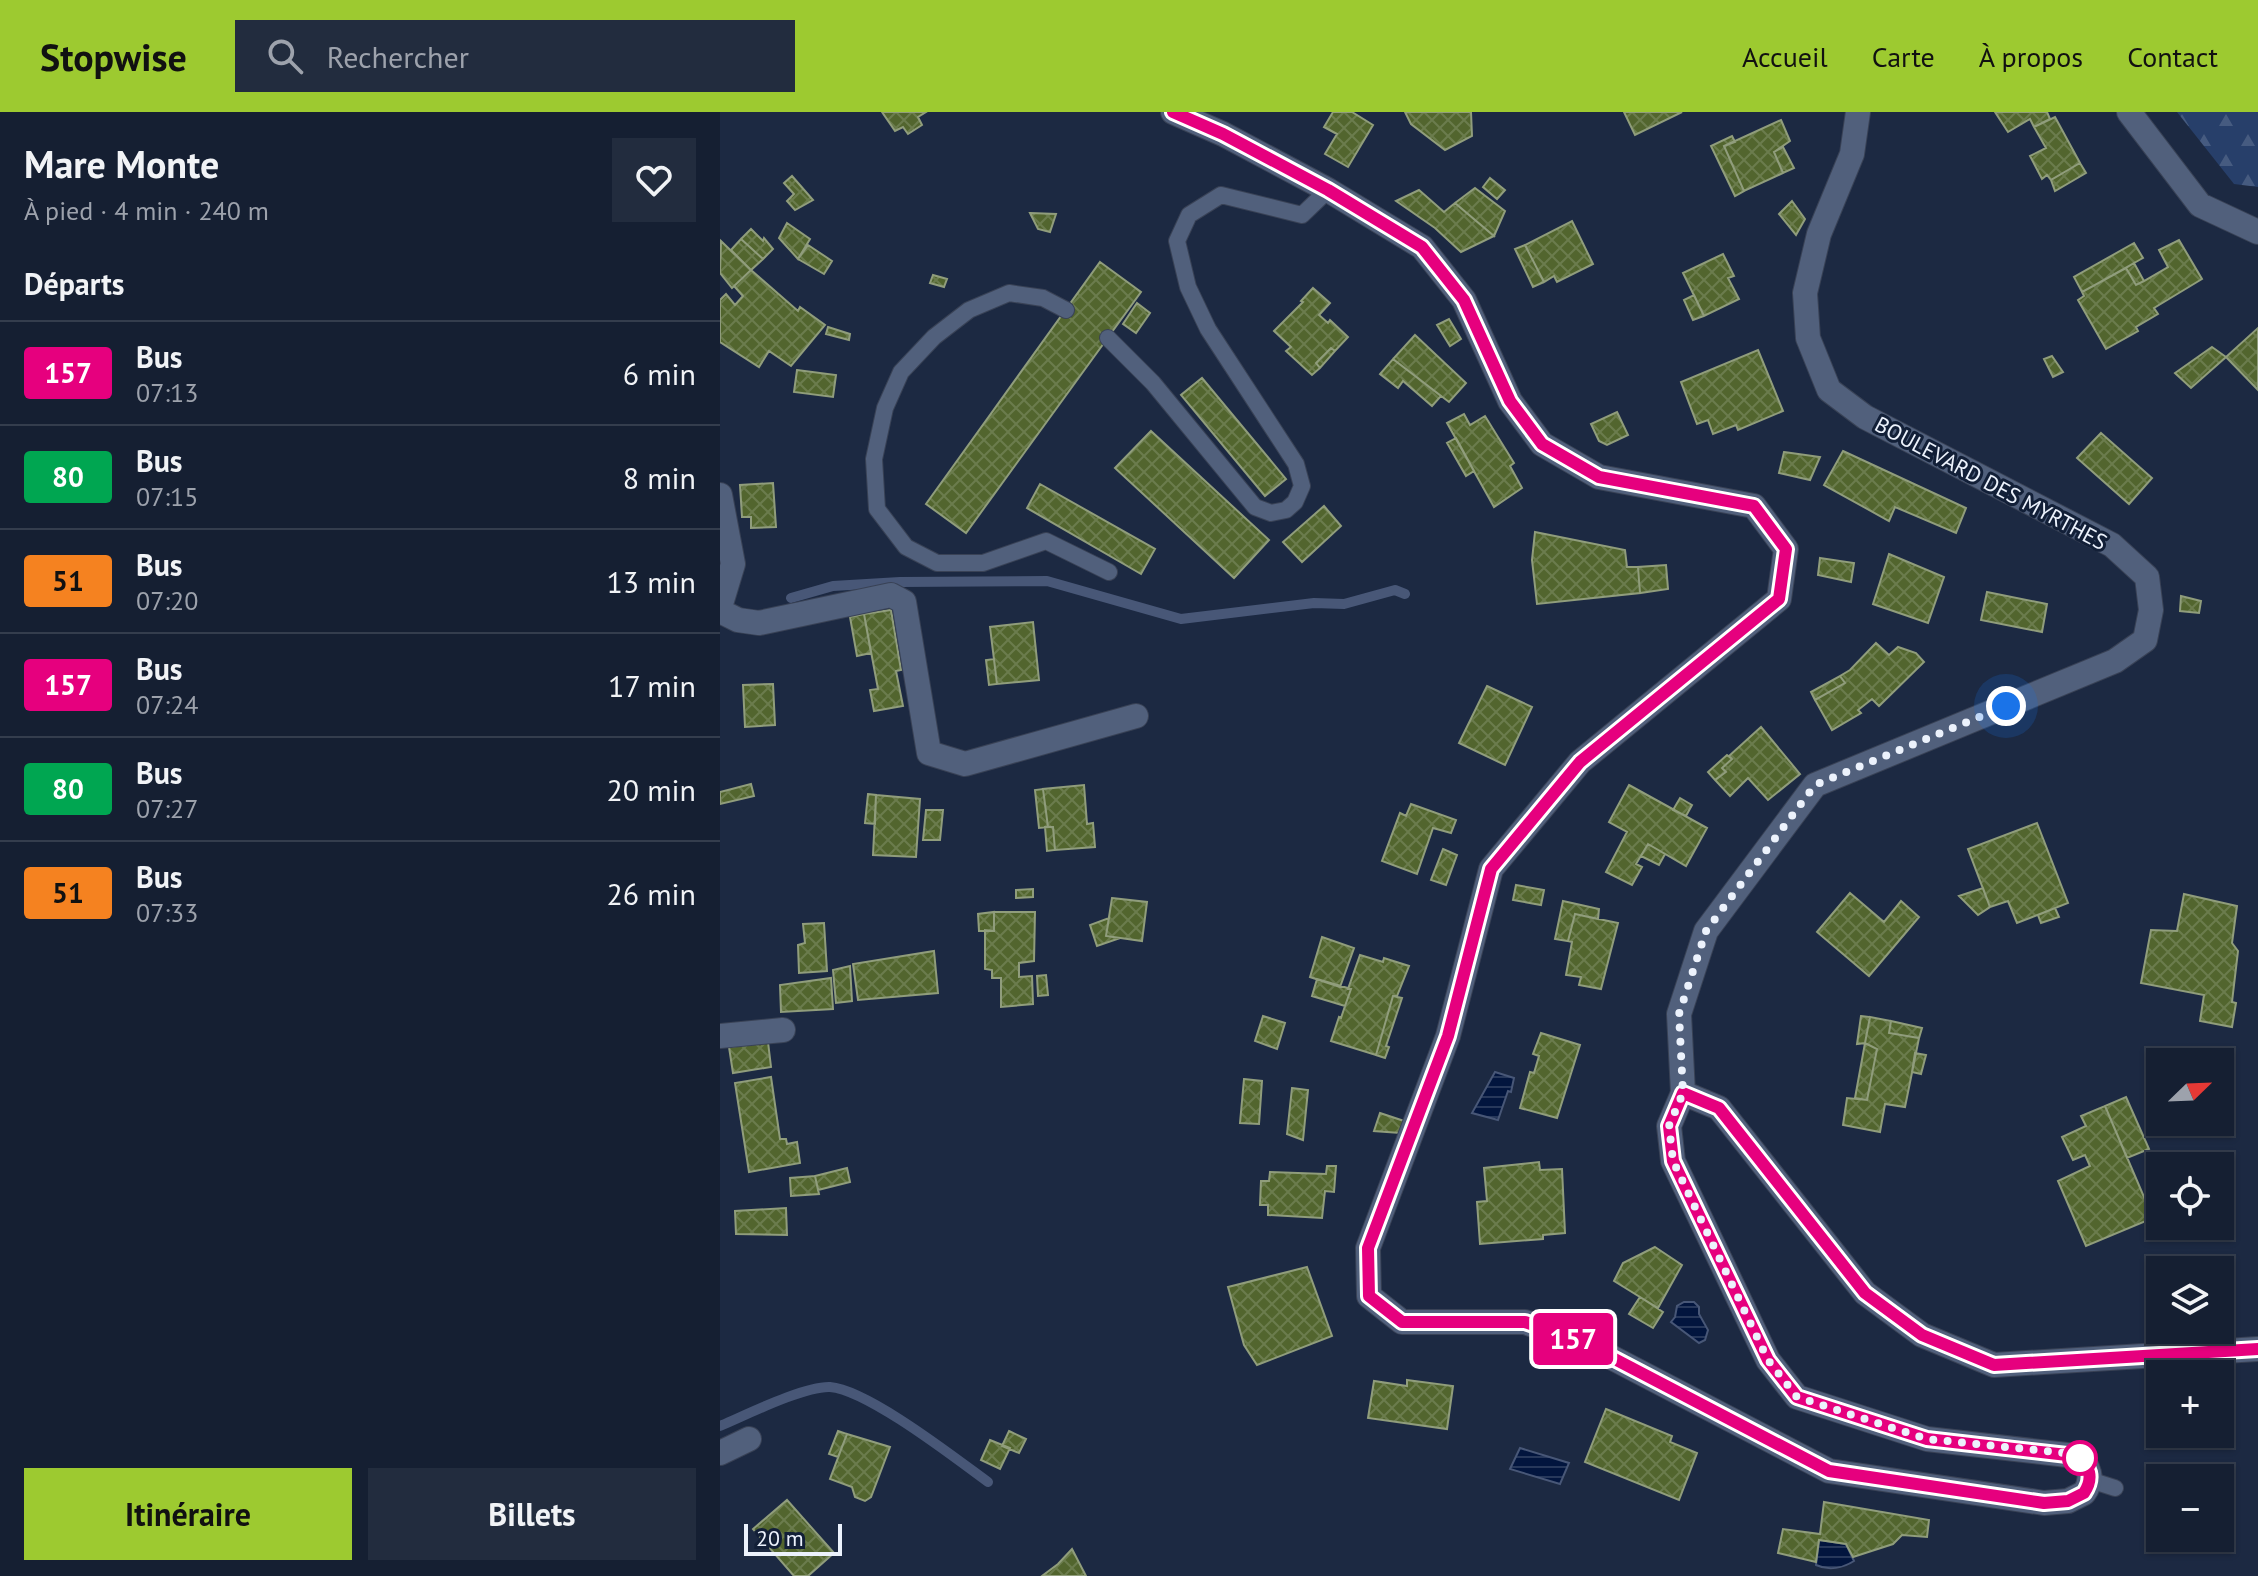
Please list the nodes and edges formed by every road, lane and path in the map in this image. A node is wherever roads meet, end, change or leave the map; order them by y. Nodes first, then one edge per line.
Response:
1 (1173, 112) edge
2 (1858, 112) edge
3 (2129, 112) edge
4 (1328, 190) junction
5 (2258, 232) edge
6 (1066, 310) dead end
7 (1108, 338) dead end
8 (720, 495) edge
9 (1109, 572) dead end
10 (720, 609) edge
11 (1136, 716) dead end
12 (783, 1030) dead end
13 (720, 1036) edge
14 (1683, 1093) junction
15 (2258, 1349) edge
16 (749, 1439) dead end
17 (720, 1453) edge
18 (2090, 1480) junction
19 (2115, 1488) dead end

1 - 4 street
2 - 14 street, BOULEVARD DES MYRTHES
3 - 5 street
4 - 7 lane
4 - 18 street
6 - 9 lane
8 - 10 street
10 - 11 street
12 - 13 street
14 - 15 street
14 - 18 street
16 - 17 street
18 - 19 lane

